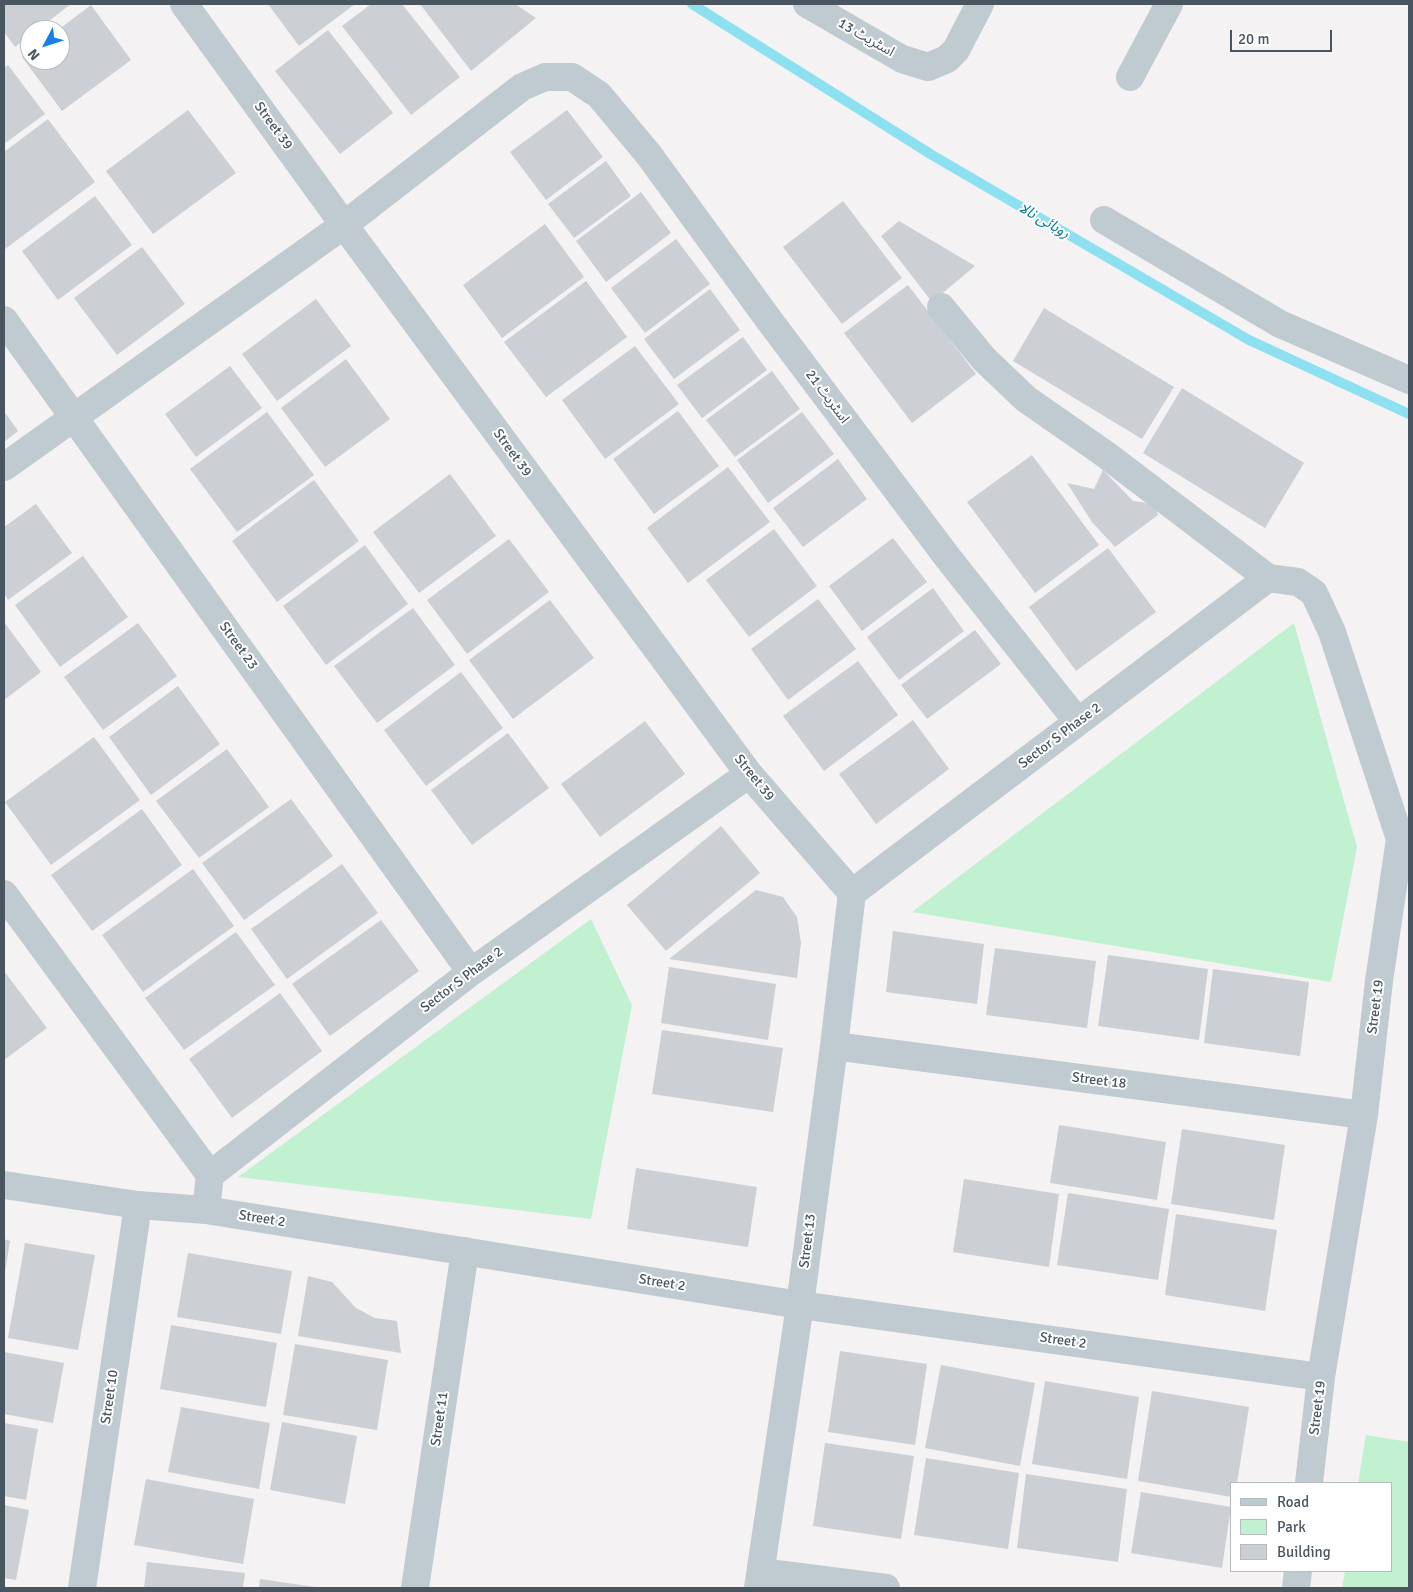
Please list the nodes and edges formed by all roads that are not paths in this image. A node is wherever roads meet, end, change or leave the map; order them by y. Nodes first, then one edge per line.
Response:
1 (184, 4) edge
2 (806, 4) edge
3 (980, 4) edge
4 (1169, 4) edge
5 (1130, 77) dead end
6 (1104, 220) dead end
7 (344, 225) junction
8 (941, 307) dead end
9 (4, 320) edge
10 (1409, 380) edge
11 (74, 417) junction
12 (4, 468) edge
13 (1268, 578) junction
14 (1078, 722) junction
15 (749, 774) junction
16 (852, 893) junction
17 (4, 894) edge
18 (471, 972) junction
19 (834, 1046) junction
20 (1364, 1116) junction
21 (210, 1174) junction
22 (4, 1184) edge
23 (138, 1205) junction
24 (206, 1210) junction
25 (464, 1251) junction
26 (800, 1305) junction
27 (1321, 1377) junction
28 (1309, 1482) edge
29 (1298, 1572) edge
30 (760, 1580) edge
31 (82, 1588) edge
32 (415, 1588) edge
33 (886, 1588) edge
34 (1296, 1588) edge

1 - 7 street, Street 39
2 - 3 street, اسٹریٹ 13
4 - 5 street
6 - 10 street
7 - 11 street
7 - 14 street, اسٹریٹ 21
7 - 15 street, Street 39
8 - 13 street
9 - 11 street, Street 23
11 - 12 street
11 - 18 street, Street 23
13 - 14 street, Sector S Phase 2
13 - 20 street, Street 19
14 - 16 street, Sector S Phase 2
15 - 16 street, Street 39
15 - 18 street, Sector S Phase 2
16 - 19 street, Street 13
17 - 21 street
18 - 21 street, Sector S Phase 2
19 - 20 street, Street 18
19 - 26 street, Street 13
20 - 27 street, Street 19
21 - 24 street
22 - 23 street, Street 2
23 - 24 street, Street 2
23 - 31 street, Street 10
24 - 25 street, Street 2
25 - 26 street, Street 2
25 - 32 street, Street 11
26 - 27 street, Street 2
26 - 30 street, Street 13
27 - 28 street, Street 19
29 - 34 street
30 - 33 street

